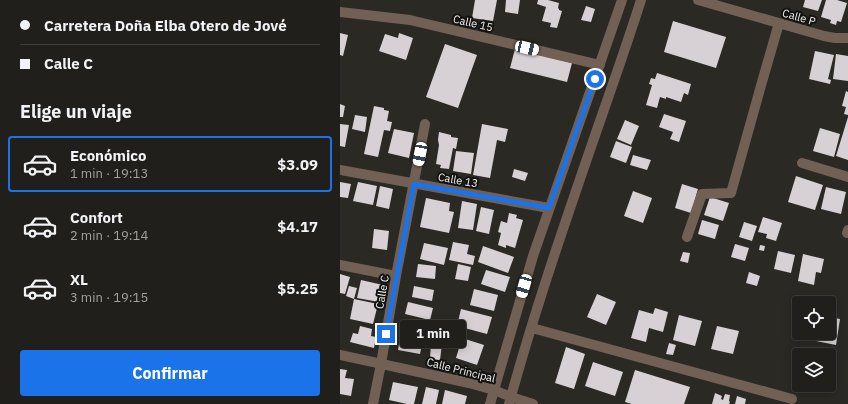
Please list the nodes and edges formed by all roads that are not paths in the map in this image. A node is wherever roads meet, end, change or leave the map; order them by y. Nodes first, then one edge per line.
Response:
1 (622, 0) edge
2 (641, 0) edge
3 (698, 0) edge
4 (340, 12) edge
5 (779, 24) junction
6 (848, 38) edge
7 (600, 65) junction
8 (426, 124) dead end
9 (802, 163) dead end
10 (340, 170) edge
11 (848, 177) edge
12 (414, 184) junction
13 (549, 208) junction
14 (687, 237) dead end
15 (340, 265) edge
16 (396, 276) junction
17 (532, 328) junction
18 (340, 355) edge
19 (381, 364) junction
20 (494, 390) junction
21 (792, 399) dead end
22 (510, 401) edge
23 (373, 404) edge
24 (490, 404) edge
25 (533, 404) edge

1 - 7 street
2 - 17 street
3 - 5 street, Calle P
4 - 7 street, Calle 15
5 - 6 street, Calle P
5 - 14 street
7 - 13 street
8 - 12 street, Calle C
9 - 11 street
10 - 12 street, Calle 13
12 - 13 street, Calle 13
12 - 16 street, Calle C
13 - 20 street
15 - 16 street
16 - 19 street, Calle C
17 - 21 street
17 - 22 street
18 - 19 street, Calle Principal
19 - 20 street, Calle Principal
19 - 23 street, Calle C
20 - 22 street, Calle Principal
20 - 24 street
22 - 25 street, Calle Principal

